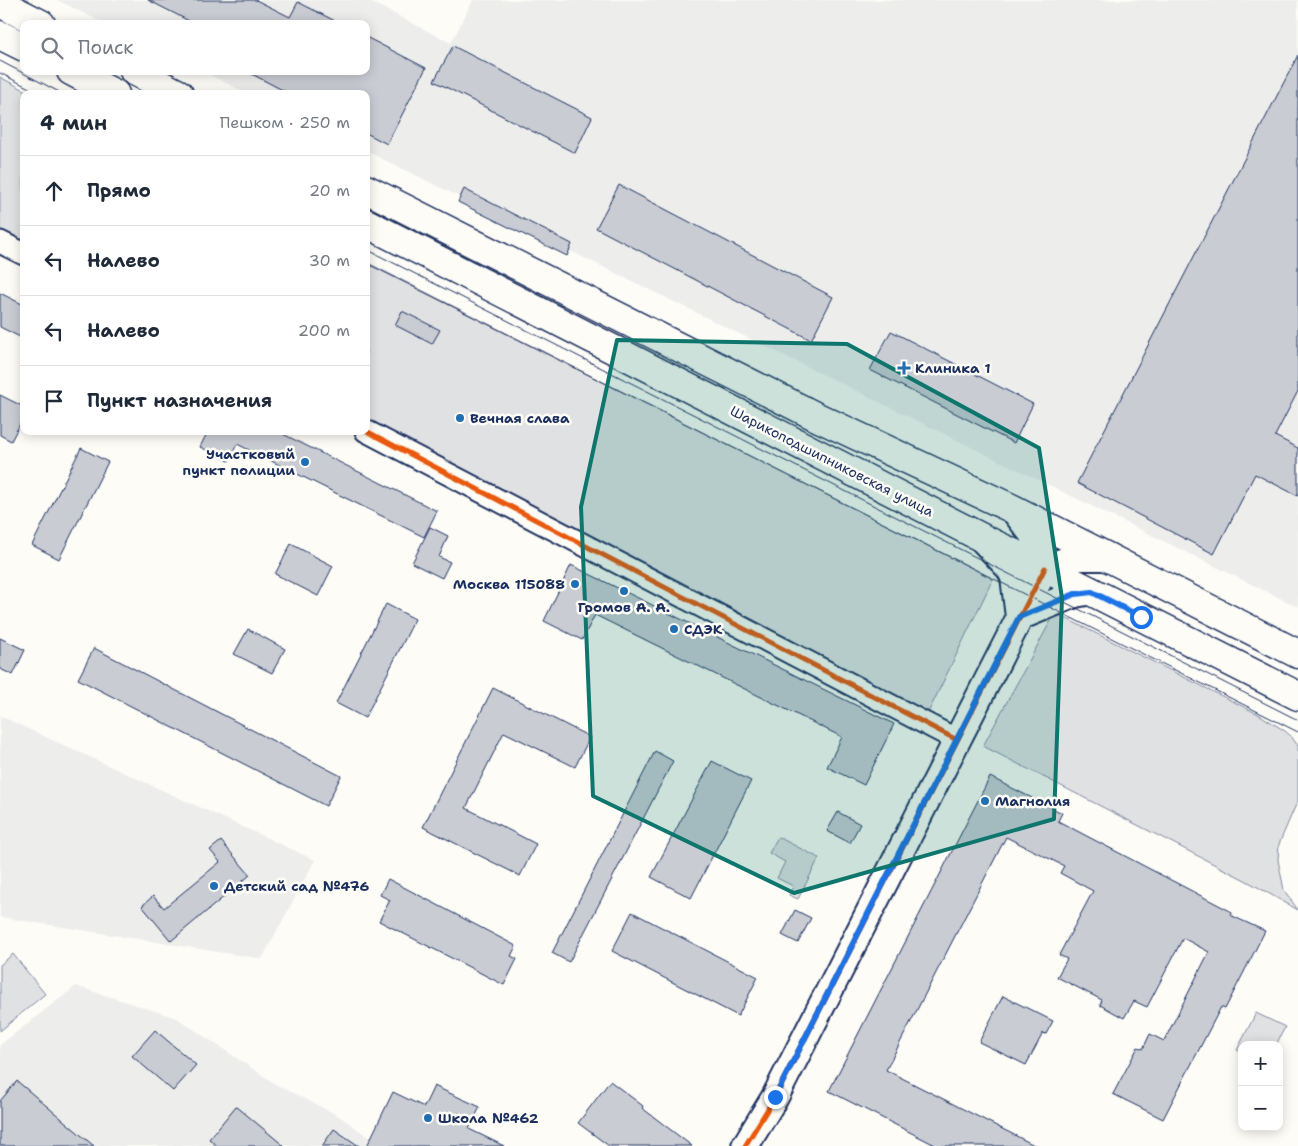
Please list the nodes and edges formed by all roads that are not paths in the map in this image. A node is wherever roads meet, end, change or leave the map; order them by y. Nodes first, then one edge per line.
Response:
1 (0, 3) edge
2 (33, 20) edge
3 (0, 35) edge
4 (20, 45) edge
5 (79, 75) edge
6 (142, 75) edge
7 (107, 90) edge
8 (171, 90) edge
9 (370, 191) edge
10 (370, 225) edge
11 (0, 242) edge
12 (20, 252) edge
13 (370, 433) edge
14 (1013, 509) junction
15 (981, 537) junction
16 (1108, 557) junction
17 (1045, 568) junction
18 (1092, 592) junction
19 (1019, 617) junction
20 (1298, 654) edge
21 (1298, 696) edge
22 (957, 740) junction
23 (745, 1146) edge

1 - 2 main road
3 - 4 main road
5 - 7 main road
6 - 8 main road
9 - 14 main road
10 - 15 main road, Шарикоподшипниковская улица
11 - 12 street
13 - 22 street
14 - 16 main road
14 - 17 street
15 - 17 main road, Шарикоподшипниковская улица
15 - 19 street
16 - 17 street
16 - 20 main road
17 - 18 main road, Шарикоподшипниковская улица
17 - 19 street
18 - 19 street
18 - 21 main road, Шарикоподшипниковская улица
19 - 22 street
22 - 23 street

